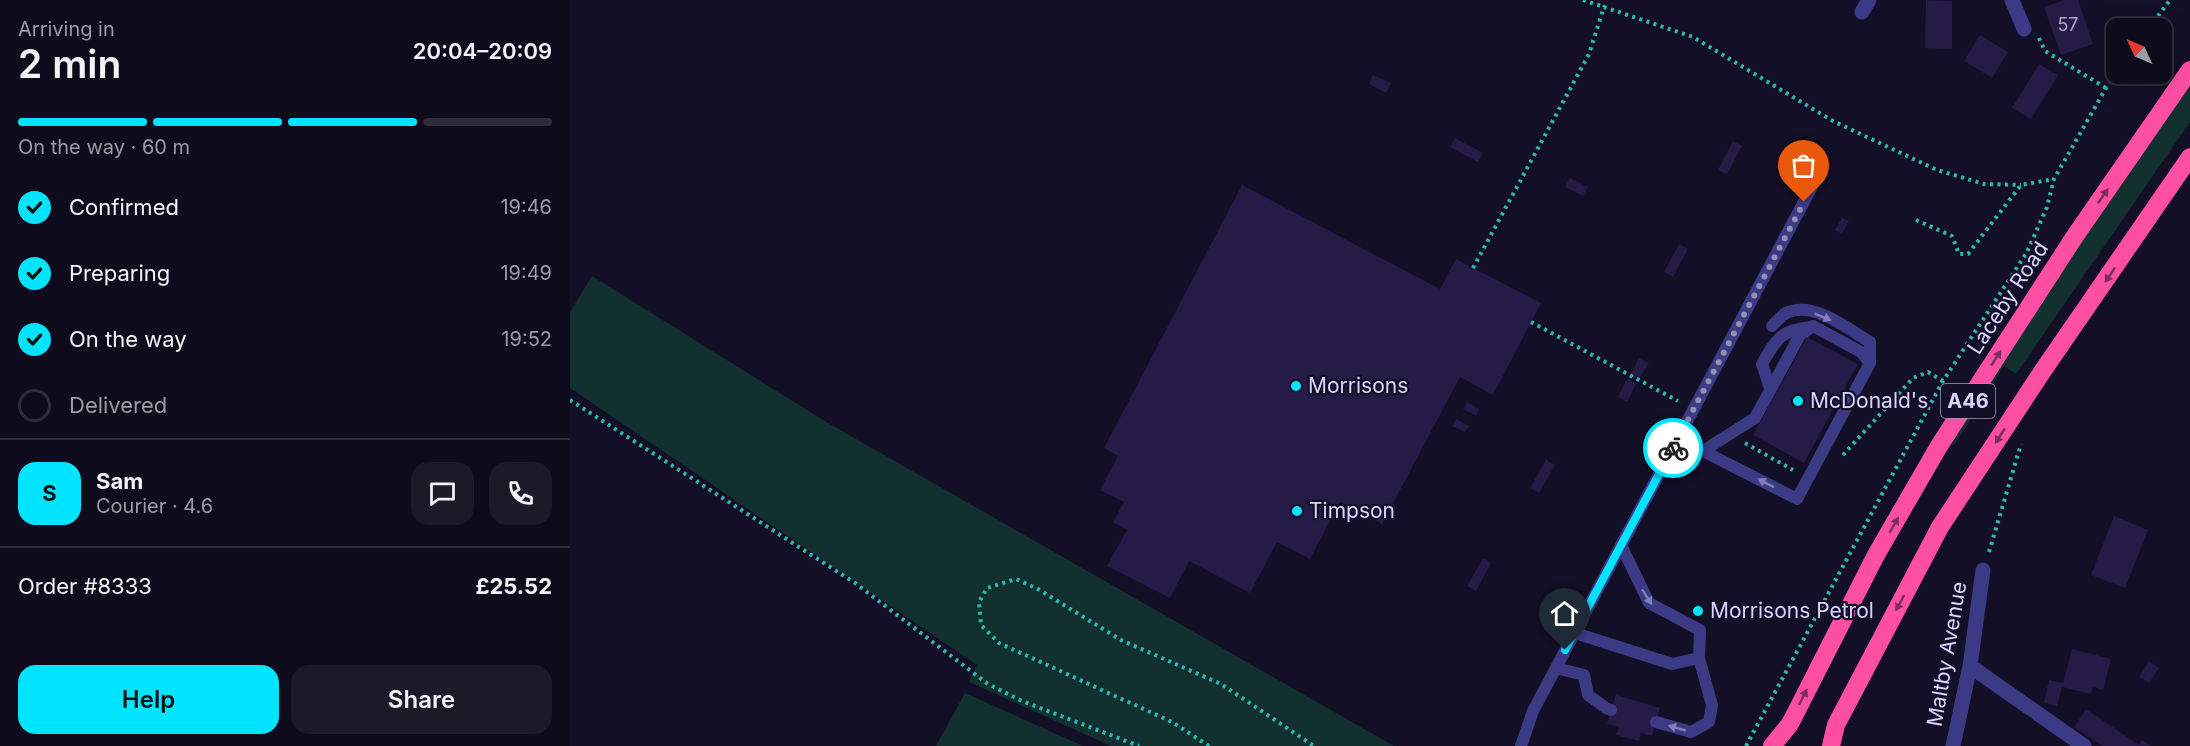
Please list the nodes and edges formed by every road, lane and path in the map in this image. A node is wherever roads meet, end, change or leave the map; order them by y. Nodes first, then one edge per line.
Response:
1 (1582, 0) edge
2 (2012, 0) edge
3 (2170, 0) edge
4 (1604, 7) junction
5 (2156, 18) edge
6 (2024, 29) joint
7 (2190, 70) edge
8 (2109, 84) edge
9 (2106, 88) junction
10 (2190, 157) edge
11 (1823, 166) dead end
12 (2054, 179) junction
13 (2021, 184) junction
14 (1917, 220) dead end
15 (1473, 268) dead end
16 (1772, 326) dead end
17 (1812, 326) junction
18 (1870, 363) junction
19 (1770, 388) junction
20 (570, 400) edge
21 (2024, 435) dead end
22 (1678, 438) junction
23 (1704, 452) junction
24 (1622, 544) junction
25 (1983, 570) joint
26 (1575, 633) junction
27 (1699, 658) junction
28 (1970, 666) junction
29 (1556, 668) junction
30 (1611, 710) dead end
31 (1656, 722) dead end
32 (1139, 746) edge
33 (1209, 746) edge
34 (1314, 746) edge
35 (1521, 746) edge
36 (1746, 746) edge
37 (1772, 746) edge
38 (1831, 746) edge
39 (1953, 746) edge
40 (2084, 746) edge

1 - 4 path
2 - 6 street
3 - 5 path
4 - 13 path
4 - 15 path
6 - 9 path
37 -> 7 highway, Laceby Road / A46
8 - 9 path
9 - 12 path
10 -> 38 highway, A46
11 - 22 lane
12 - 13 path
12 - 36 path
13 - 14 path
16 -> 18 lane
17 - 18 lane
17 - 19 lane
17 - 19 lane
18 -> 23 lane
19 - 23 lane
20 - 32 path
21 - 25 path
22 - 23 lane
22 - 24 lane
24 - 26 lane
24 -> 27 lane
25 - 28 street, Maltby Avenue
26 - 27 lane
26 - 29 lane
27 -> 31 lane
28 - 39 street, Maltby Avenue
28 - 40 street
29 - 30 lane
29 - 35 lane
33 - 34 path

